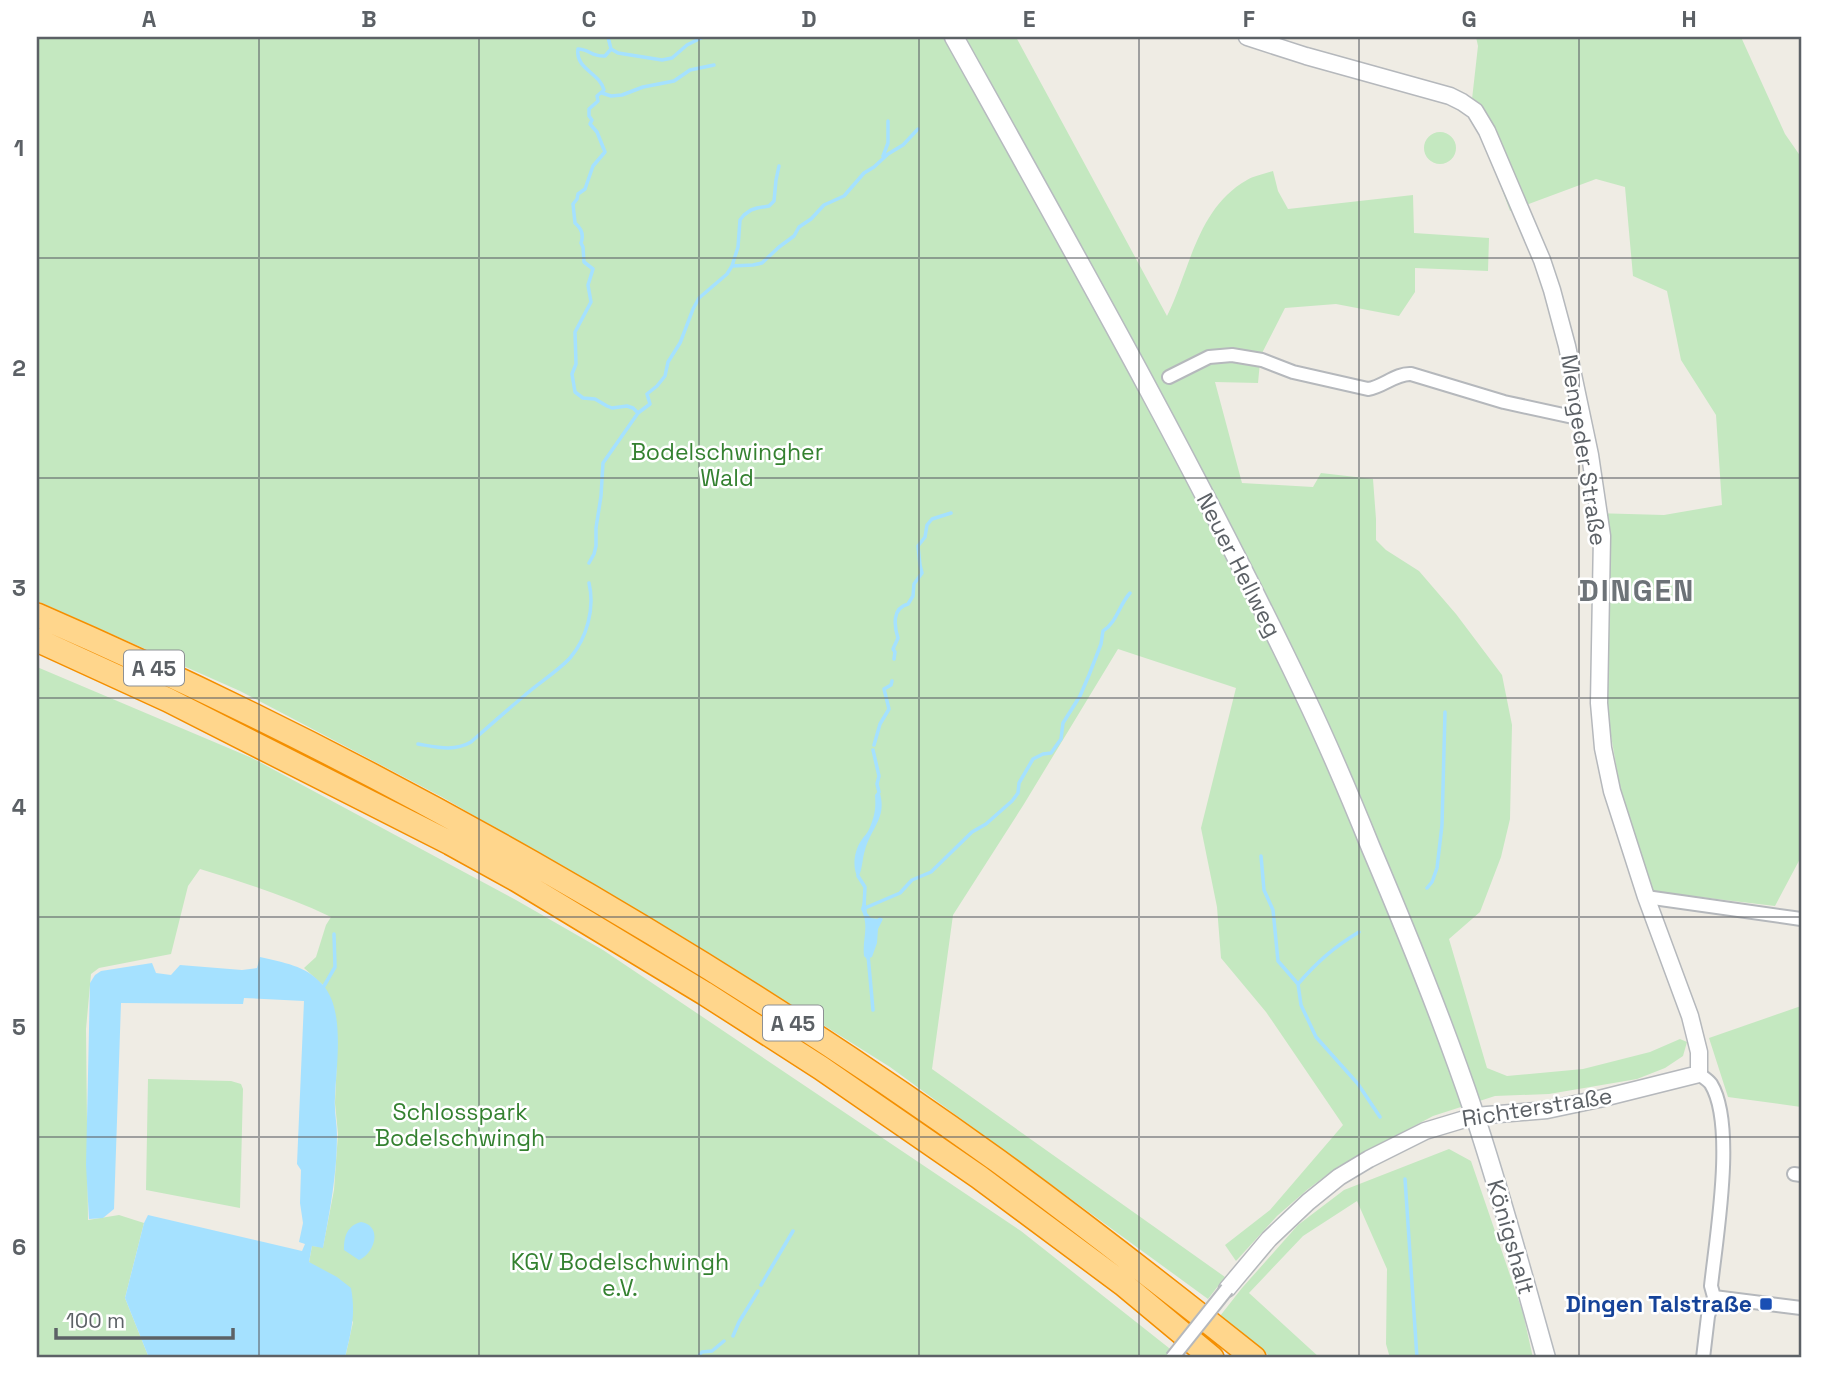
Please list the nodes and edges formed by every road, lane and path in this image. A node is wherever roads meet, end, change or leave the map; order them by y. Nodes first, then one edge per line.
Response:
1 (954, 37) edge
2 (1247, 37) edge
3 (1168, 377) dead end
4 (1582, 419) junction
5 (37, 615) edge
6 (37, 640) edge
7 (1646, 897) junction
8 (1801, 919) edge
9 (1699, 1074) junction
10 (1475, 1116) junction
11 (1227, 1289) joint
12 (1714, 1297) junction
13 (1801, 1308) edge
14 (1172, 1358) edge
15 (1212, 1358) edge
16 (1254, 1358) edge
17 (1546, 1358) edge
18 (1703, 1358) edge

1 - 10 main road, Neuer Hellweg
2 - 4 street, Mengeder Straße
3 - 4 street
4 - 7 street, Mengeder Straße
5 - 16 highway, A 45
6 - 15 highway, A 45
7 - 8 street
7 - 9 street, Mengeder Straße
9 - 10 street, Richterstraße
9 - 12 street, Mengeder Straße
10 - 11 street, Richterstraße
10 - 17 main road, Königshalt
11 - 14 street, Richterstraße, bridge
12 - 13 street
12 - 18 street, Mengeder Straße

